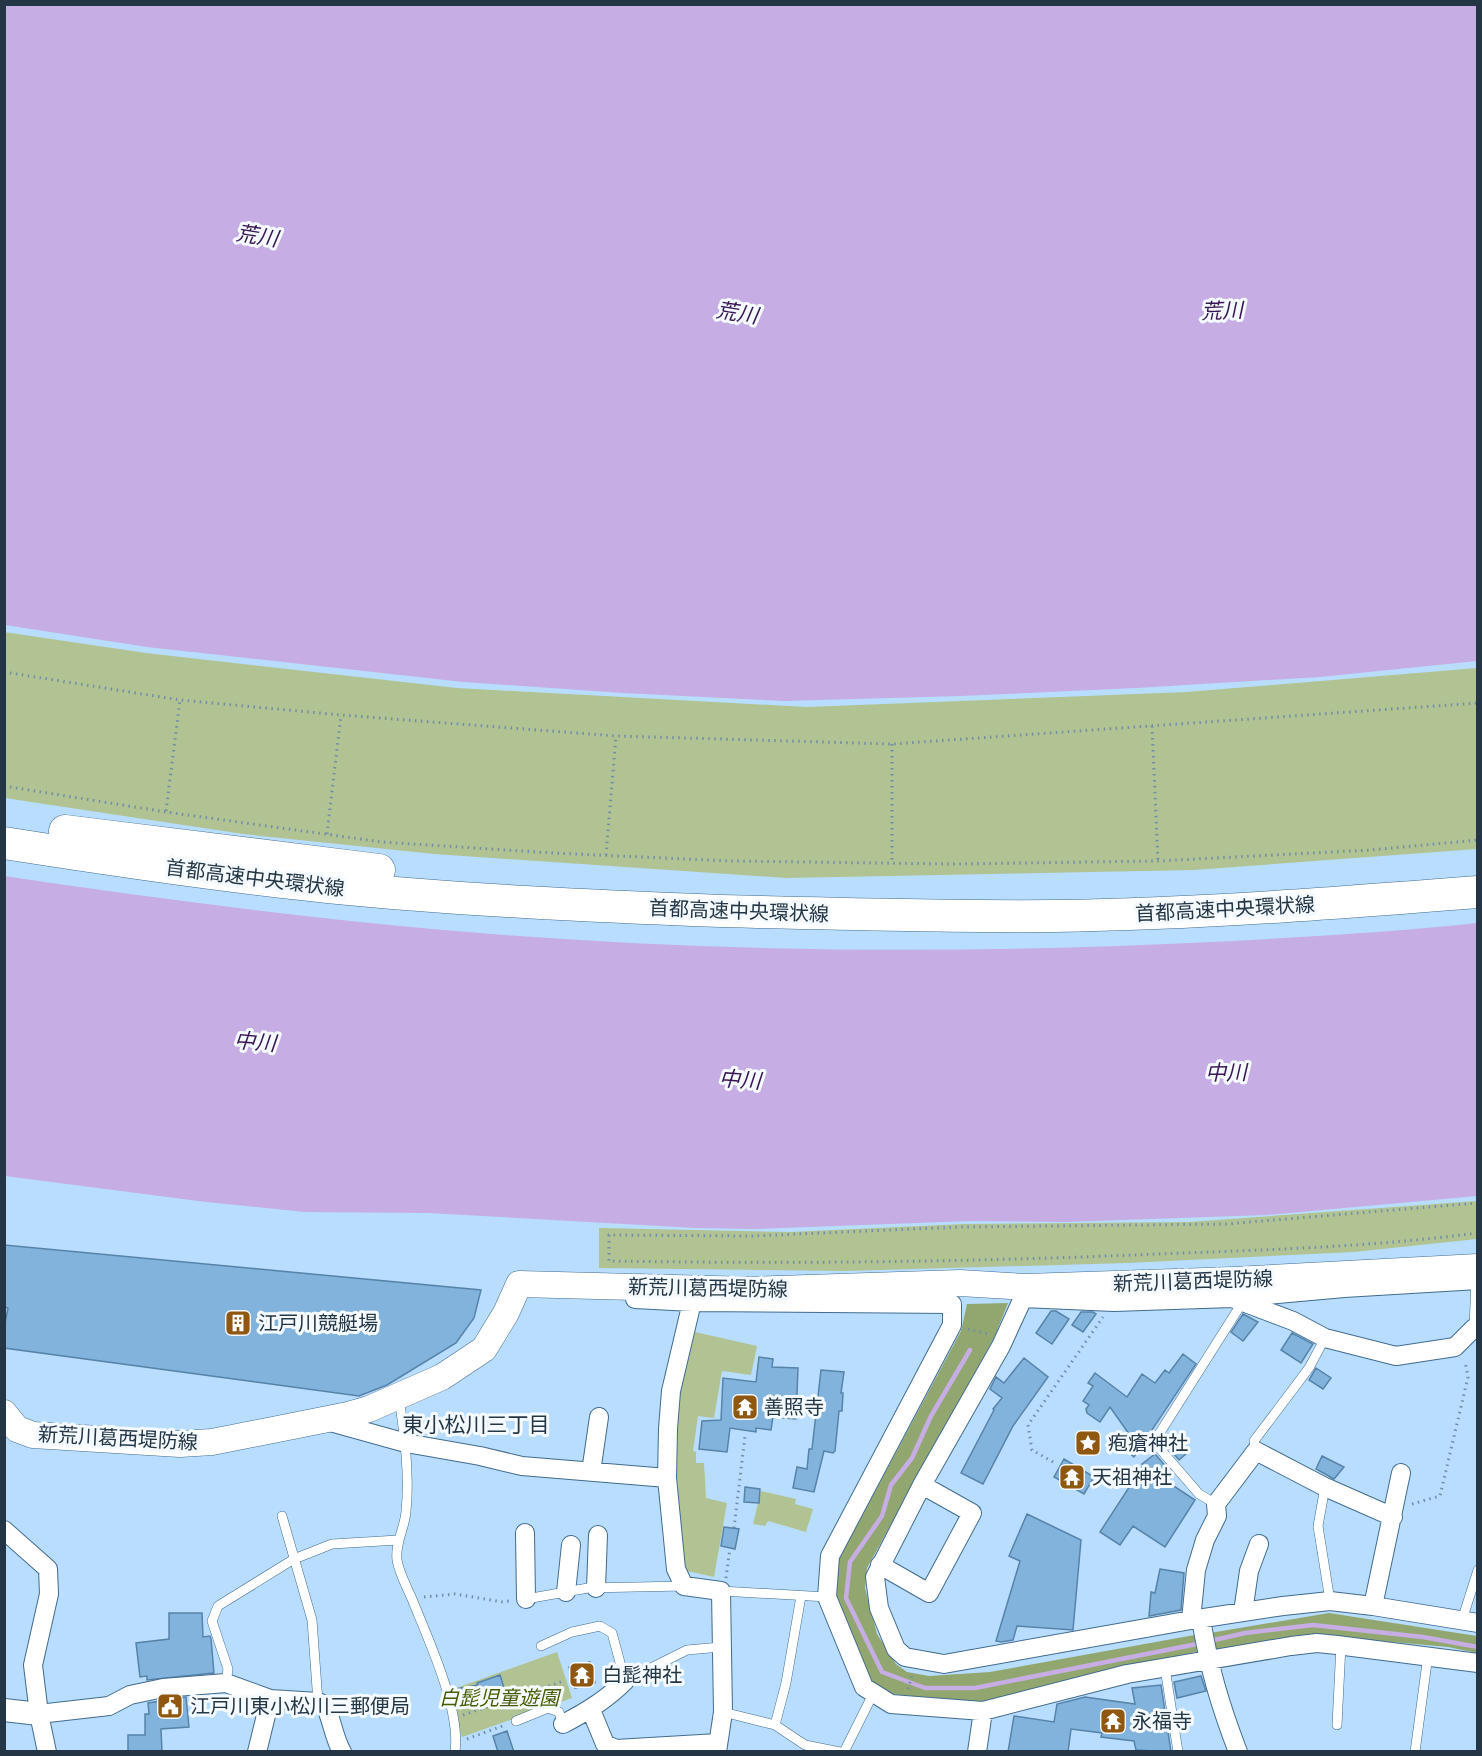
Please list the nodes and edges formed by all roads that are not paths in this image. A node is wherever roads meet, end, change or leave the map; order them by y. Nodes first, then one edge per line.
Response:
1 (4, 823) edge
2 (4, 843) edge
3 (1478, 870) edge
4 (1478, 892) edge
5 (1477, 1276) edge
6 (514, 1292) junction
7 (1024, 1292) junction
8 (782, 1296) junction
9 (1237, 1301) junction
10 (692, 1302) junction
11 (1476, 1328) edge
12 (1325, 1338) junction
13 (399, 1396) junction
14 (4, 1413) edge
15 (599, 1417) dead end
16 (325, 1420) junction
17 (405, 1443) junction
18 (1256, 1451) junction
19 (591, 1472) junction
20 (1401, 1473) dead end
21 (667, 1478) junction
22 (922, 1485) junction
23 (1324, 1487) junction
24 (1216, 1504) junction
25 (1394, 1513) junction
26 (282, 1516) dead end
27 (4, 1530) edge
28 (525, 1533) dead end
29 (598, 1536) dead end
30 (398, 1540) junction
31 (1259, 1544) dead end
32 (571, 1545) dead end
33 (294, 1559) junction
34 (880, 1565) junction
35 (1478, 1570) edge
36 (684, 1586) junction
37 (596, 1588) junction
38 (722, 1591) junction
39 (566, 1592) junction
40 (801, 1596) junction
41 (827, 1597) junction
42 (526, 1599) joint
43 (1330, 1601) junction
44 (1373, 1606) junction
45 (1243, 1612) junction
46 (1470, 1621) edge
47 (1198, 1623) junction
48 (541, 1646) dead end
49 (1341, 1646) junction
50 (722, 1647) junction
51 (1207, 1655) junction
52 (1428, 1655) junction
53 (1478, 1663) edge
54 (1165, 1668) junction
55 (625, 1682) junction
56 (226, 1683) junction
57 (873, 1694) junction
58 (270, 1699) junction
59 (318, 1702) junction
60 (4, 1710) edge
61 (591, 1710) junction
62 (983, 1711) junction
63 (723, 1712) junction
64 (39, 1714) junction
65 (516, 1721) road end
66 (563, 1724) joint
67 (775, 1725) junction
68 (1337, 1725) dead end
69 (456, 1747) edge
70 (718, 1748) edge
71 (47, 1752) edge
72 (257, 1752) edge
73 (342, 1752) edge
74 (842, 1752) edge
75 (977, 1752) edge
76 (1178, 1752) edge
77 (1238, 1752) edge
78 (1415, 1752) edge

1 - 3 highway, 首都高速中央環状線
2 - 4 highway, 首都高速中央環状線
5 - 7 main road, 新荒川葛西堤防線
5 - 9 street
5 - 11 lane
6 - 8 main road, 新荒川葛西堤防線
6 - 10 street
6 - 13 main road, 新荒川葛西堤防線
7 - 8 main road, 新荒川葛西堤防線
7 - 9 street
7 - 22 street
8 - 10 street
8 - 41 street
9 - 12 street
9 - 24 lane
10 - 21 street
11 - 12 street
12 - 18 lane
13 - 16 main road, 新荒川葛西堤防線
13 - 17 lane
14 - 16 main road, 新荒川葛西堤防線
15 - 19 street
16 - 17 street
17 - 19 street
17 - 30 lane
18 - 23 street
18 - 24 street
19 - 21 street
20 - 25 street
21 - 36 street
22 - 34 street
22 - 34 street
23 - 25 street
23 - 43 lane
24 - 47 street
25 - 44 street
26 - 33 lane
27 - 64 street
28 - 42 street
29 - 37 street
30 - 33 lane
30 - 69 lane
31 - 45 street
32 - 39 street
33 - 56 lane
33 - 59 lane
34 - 47 street
35 - 46 lane
36 - 37 lane
36 - 38 street
37 - 39 lane
38 - 40 lane
38 - 50 street
39 - 42 lane
40 - 41 lane
40 - 67 lane
41 - 57 street
43 - 44 street
43 - 45 street
44 - 46 street
45 - 47 street
47 - 51 street
48 - 55 lane
49 - 51 street
49 - 52 street
49 - 68 lane
50 - 55 lane
50 - 63 street
51 - 54 street
51 - 77 street
52 - 53 street
52 - 78 lane
54 - 62 street
54 - 76 lane
55 - 61 street
56 - 58 street
56 - 64 street
57 - 62 street
57 - 74 lane
58 - 59 street
58 - 72 street
59 - 73 street
60 - 64 street
61 - 66 street
61 - 70 street
62 - 75 street
63 - 67 lane
63 - 70 street
64 - 71 street
65 - 66 lane
67 - 74 lane

